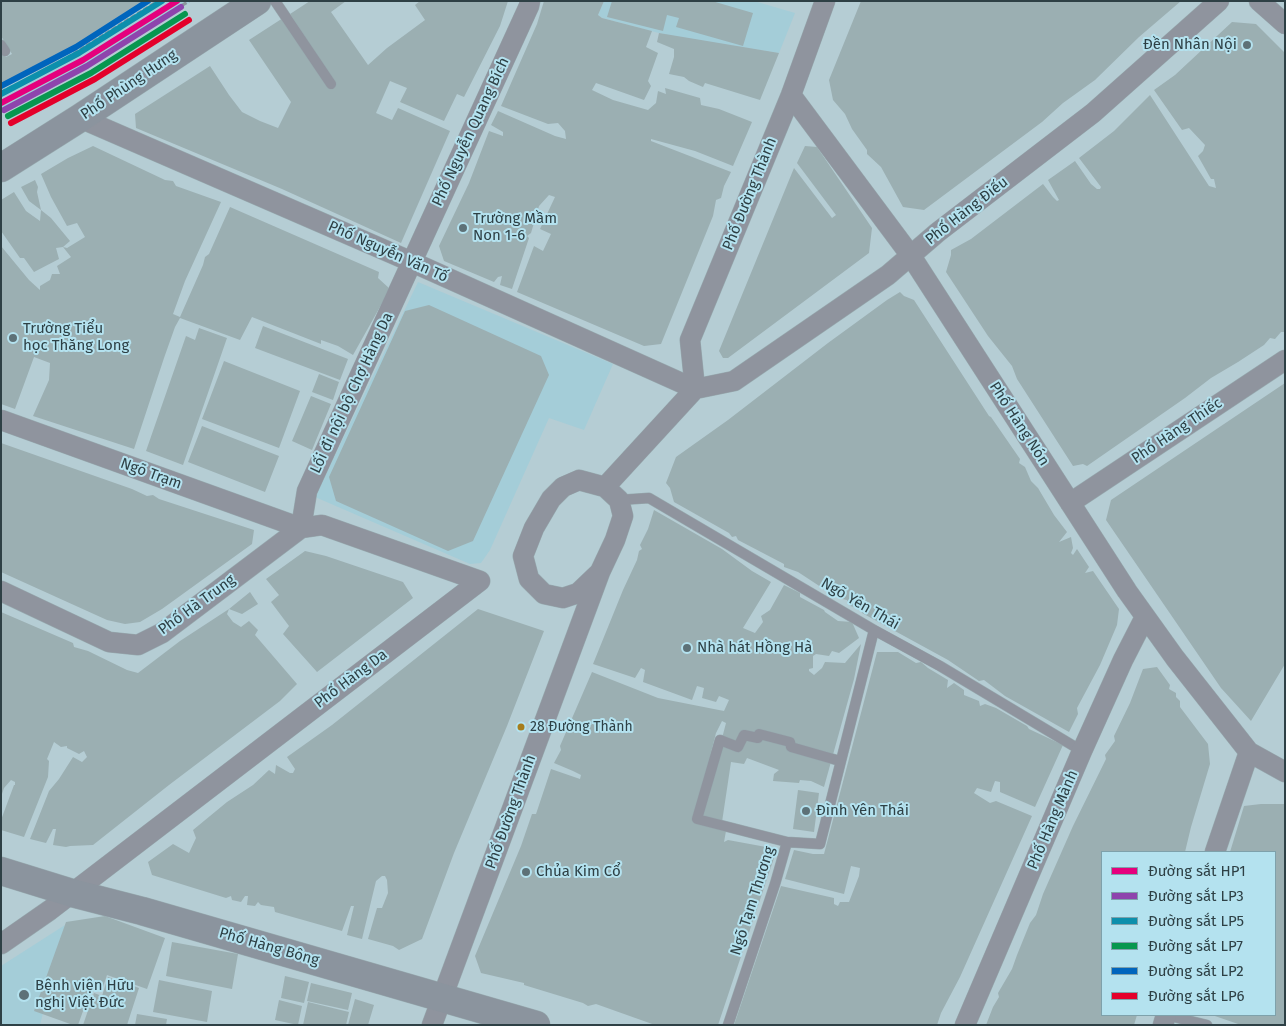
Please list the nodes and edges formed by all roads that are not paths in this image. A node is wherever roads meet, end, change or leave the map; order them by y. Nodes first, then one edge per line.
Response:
1 (257, 1) edge
2 (275, 1) edge
3 (530, 1) edge
4 (825, 1) edge
5 (1219, 1) edge
6 (1259, 1) edge
7 (1285, 24) edge
8 (331, 84) dead end
9 (790, 95) junction
10 (80, 118) junction
11 (1, 168) edge
12 (911, 256) junction
13 (412, 262) junction
14 (1285, 360) edge
15 (696, 389) junction
16 (1, 420) edge
17 (612, 493) junction
18 (1070, 503) junction
19 (301, 528) junction
20 (600, 572) junction
21 (1, 591) edge
22 (1144, 617) junction
23 (874, 630) junction
24 (1082, 751) junction
25 (1248, 752) junction
26 (840, 761) junction
27 (1285, 772) edge
28 (787, 842) junction
29 (1215, 851) edge
30 (1, 871) edge
31 (72, 893) junction
32 (1, 944) edge
33 (443, 997) junction
34 (1170, 1016) edge
35 (432, 1025) edge
36 (536, 1025) edge
37 (728, 1025) edge
38 (965, 1025) edge
39 (1207, 1025) edge

1 - 10 street, Phố Phùng Hưng
2 - 8 lane
3 - 13 street, Phố Nguyễn Quang Bích
4 - 9 street, Phố Đường Thành
5 - 12 street, Phố Hàng Điếu
6 - 7 street
9 - 12 street, Phố Hàng Nón
9 - 15 street, Phố Đường Thành
10 - 11 street, Phố Phùng Hưng
10 - 13 street, Phố Nguyễn Văn Tố
12 - 15 street, Phố Hàng Điếu
12 - 18 street, Phố Hàng Nón
13 - 15 street, Phố Nguyễn Văn Tố
13 - 19 street, Lối đi nội bộ Chợ Hàng Da
14 - 18 street, Phố Hàng Thiếc
15 - 17 street
16 - 19 street, Ngõ Trạm
17 - 20 street
17 - 20 street
17 - 23 lane, Ngõ Yên Thái
18 - 22 street, Phố Hàng Nón
19 - 21 street, Phố Hà Trung
19 - 31 street, Phố Hàng Da
20 - 33 street, Phố Đường Thành
22 - 24 street, Phố Hàng Mành
22 - 25 street, Phố Hàng Nón
23 - 24 lane, Ngõ Yên Thái
23 - 26 lane, Ngõ Tạm Thương
24 - 38 street, Phố Hàng Mành
25 - 27 street
25 - 29 street
26 - 28 lane, Ngõ Tạm Thương
26 - 28 lane
28 - 37 lane, Ngõ Tạm Thương
30 - 31 street, Phố Hàng Bông
31 - 32 street, Phố Hàng Da
31 - 33 street, Phố Hàng Bông
33 - 35 street, Phố Đường Thành
33 - 36 street, Phố Hàng Bông
34 - 39 lane

